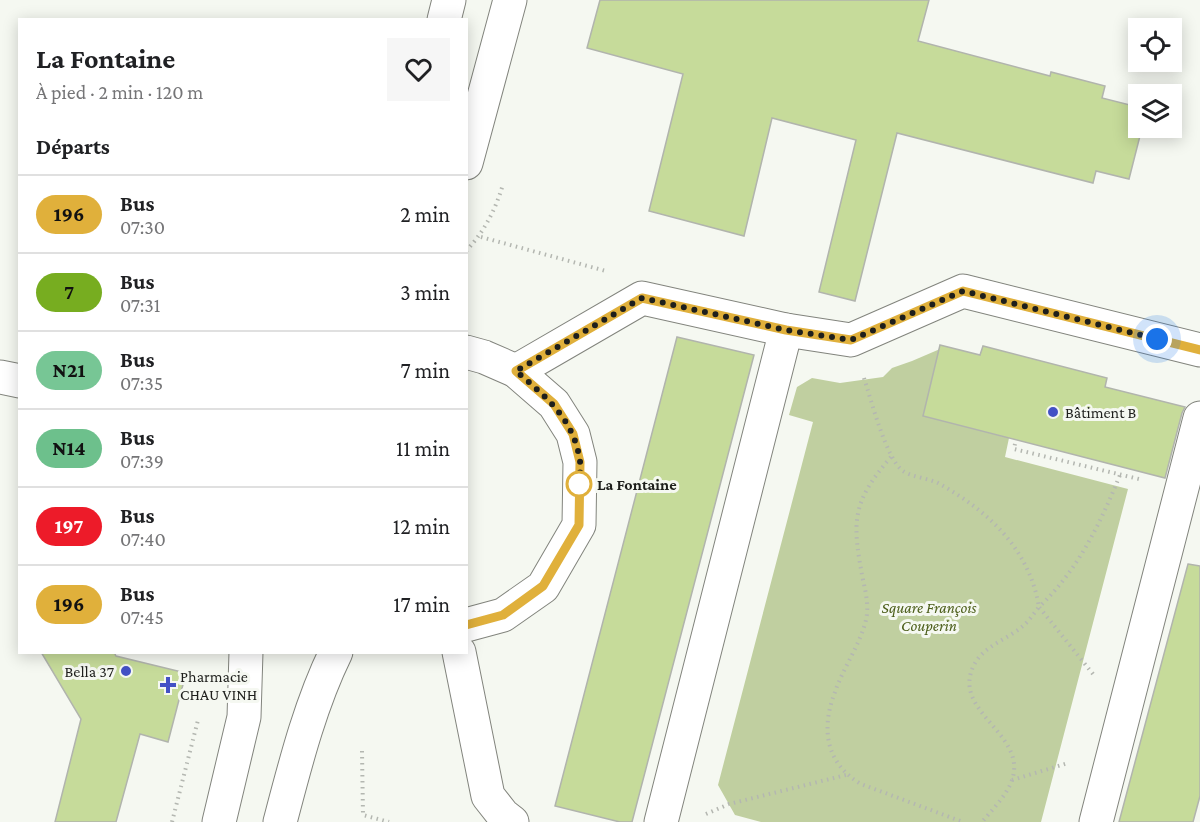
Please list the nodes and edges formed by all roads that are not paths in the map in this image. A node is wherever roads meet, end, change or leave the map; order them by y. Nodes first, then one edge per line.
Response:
1 (449, 0) edge
2 (510, 0) edge
3 (444, 18) edge
4 (468, 156) edge
5 (786, 330) junction
6 (1200, 350) edge
7 (468, 353) edge
8 (516, 371) junction
9 (0, 377) edge
10 (18, 381) edge
11 (1200, 418) edge
12 (468, 624) edge
13 (246, 654) edge
14 (335, 654) edge
15 (459, 654) edge
16 (219, 822) edge
17 (280, 822) edge
18 (512, 822) edge
19 (661, 822) edge
20 (1096, 822) edge

1 - 3 street
2 - 4 street
5 - 6 street
5 - 8 street
5 - 19 street
7 - 8 street
8 - 12 street
9 - 10 street
11 - 20 street
13 - 16 street
14 - 17 street
15 - 18 street

